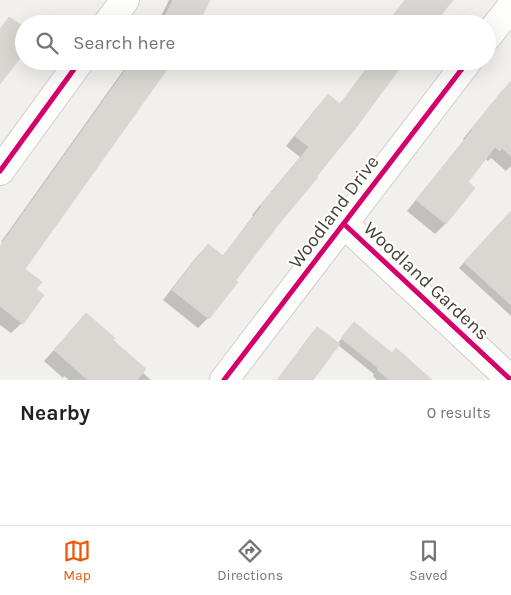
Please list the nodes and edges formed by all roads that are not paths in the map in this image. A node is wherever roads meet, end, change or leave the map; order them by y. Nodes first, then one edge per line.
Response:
1 (124, 0) edge
2 (511, 7) edge
3 (113, 15) edge
4 (496, 26) edge
5 (73, 70) edge
6 (461, 70) edge
7 (0, 171) edge
8 (344, 224) junction
9 (224, 380) edge
10 (511, 380) edge

1 - 3 street
2 - 4 street
5 - 7 street
6 - 8 street, Woodland Drive
8 - 9 street, Woodland Drive
8 - 10 street, Woodland Gardens

